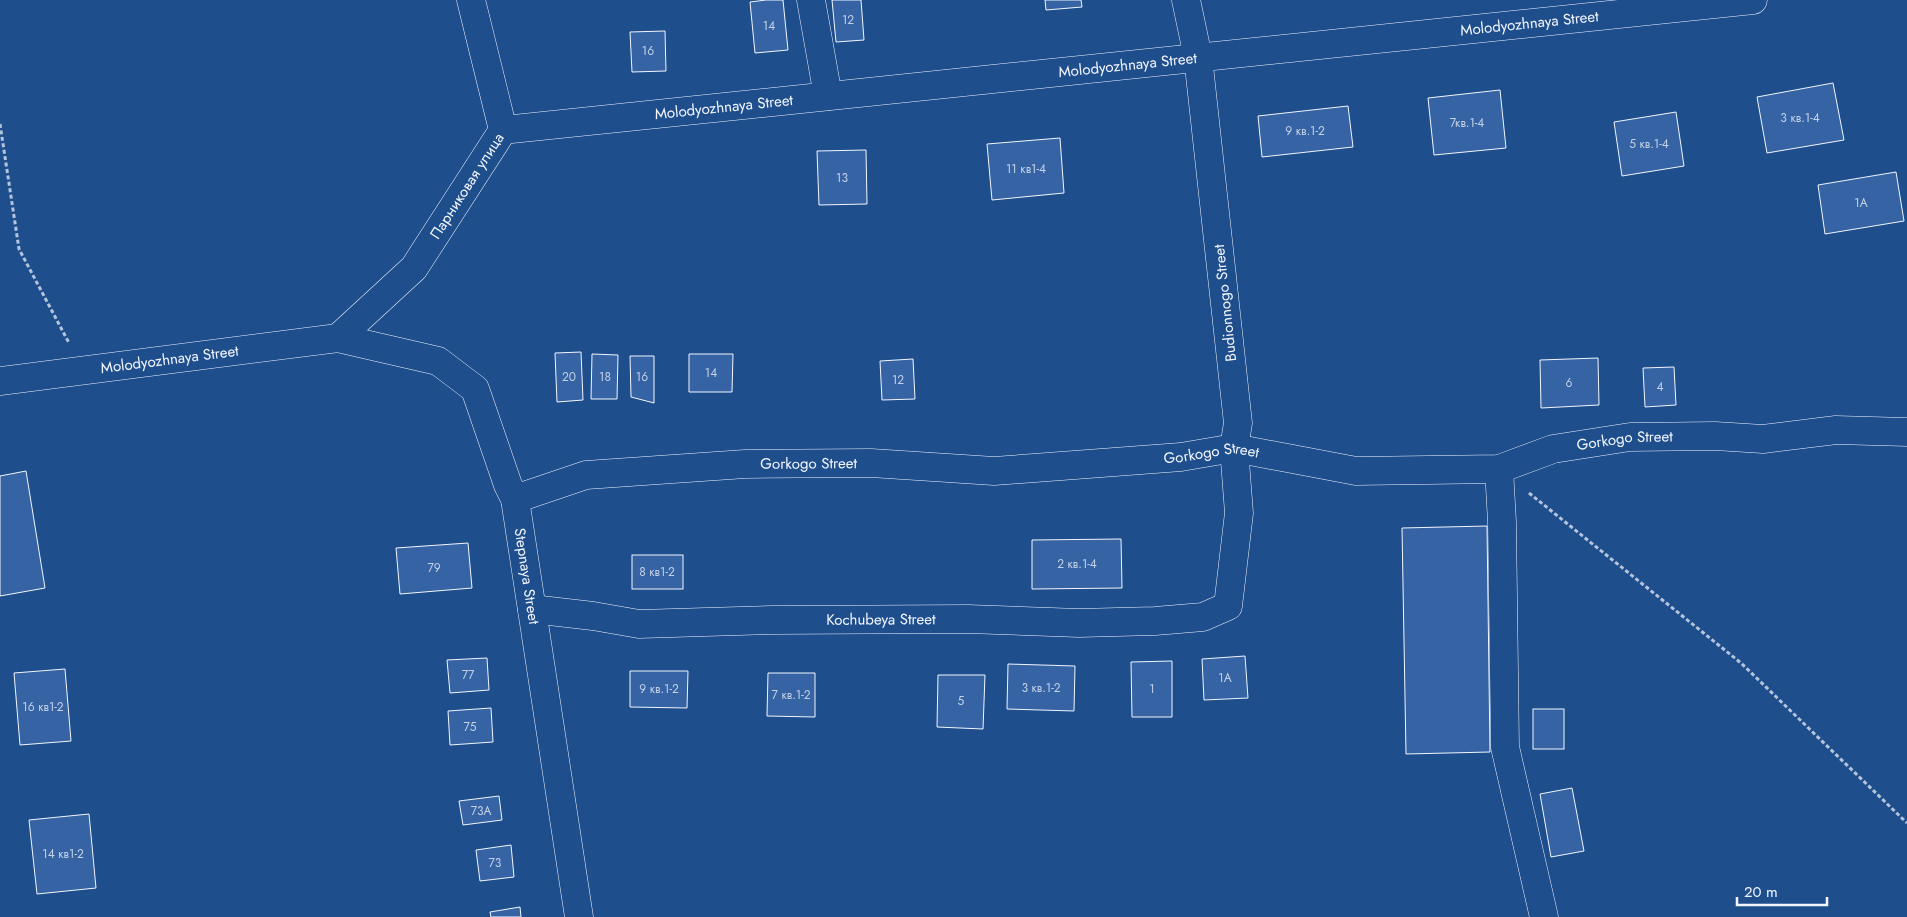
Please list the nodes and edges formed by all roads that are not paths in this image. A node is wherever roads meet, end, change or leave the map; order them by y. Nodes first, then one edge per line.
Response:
1 (471, 0) edge
2 (811, 0) edge
3 (1186, 0) edge
4 (1752, 0) edge
5 (1198, 57) junction
6 (828, 96) junction
7 (503, 130) junction
8 (338, 338) junction
9 (0, 380) edge
10 (1907, 432) edge
11 (1234, 448) junction
12 (1499, 469) junction
13 (515, 499) junction
14 (1228, 606) joint
15 (532, 609) junction
16 (579, 917) edge
17 (1544, 917) edge

1 - 7 street, Парниковая улица
2 - 6 street
3 - 5 street, Budionnogo Street
4 - 5 street, Molodyozhnaya Street
5 - 6 street, Molodyozhnaya Street
5 - 11 street, Budionnogo Street
6 - 7 street, Molodyozhnaya Street
7 - 8 street, Парниковая улица
8 - 9 street, Molodyozhnaya Street
8 - 13 street, Stepnaya Street
10 - 12 street, Gorkogo Street
11 - 12 street, Gorkogo Street
11 - 13 street, Gorkogo Street
11 - 14 street, Budionnogo Street
12 - 17 street
13 - 15 street, Stepnaya Street
14 - 15 street, Kochubeya Street
15 - 16 street, Stepnaya Street

